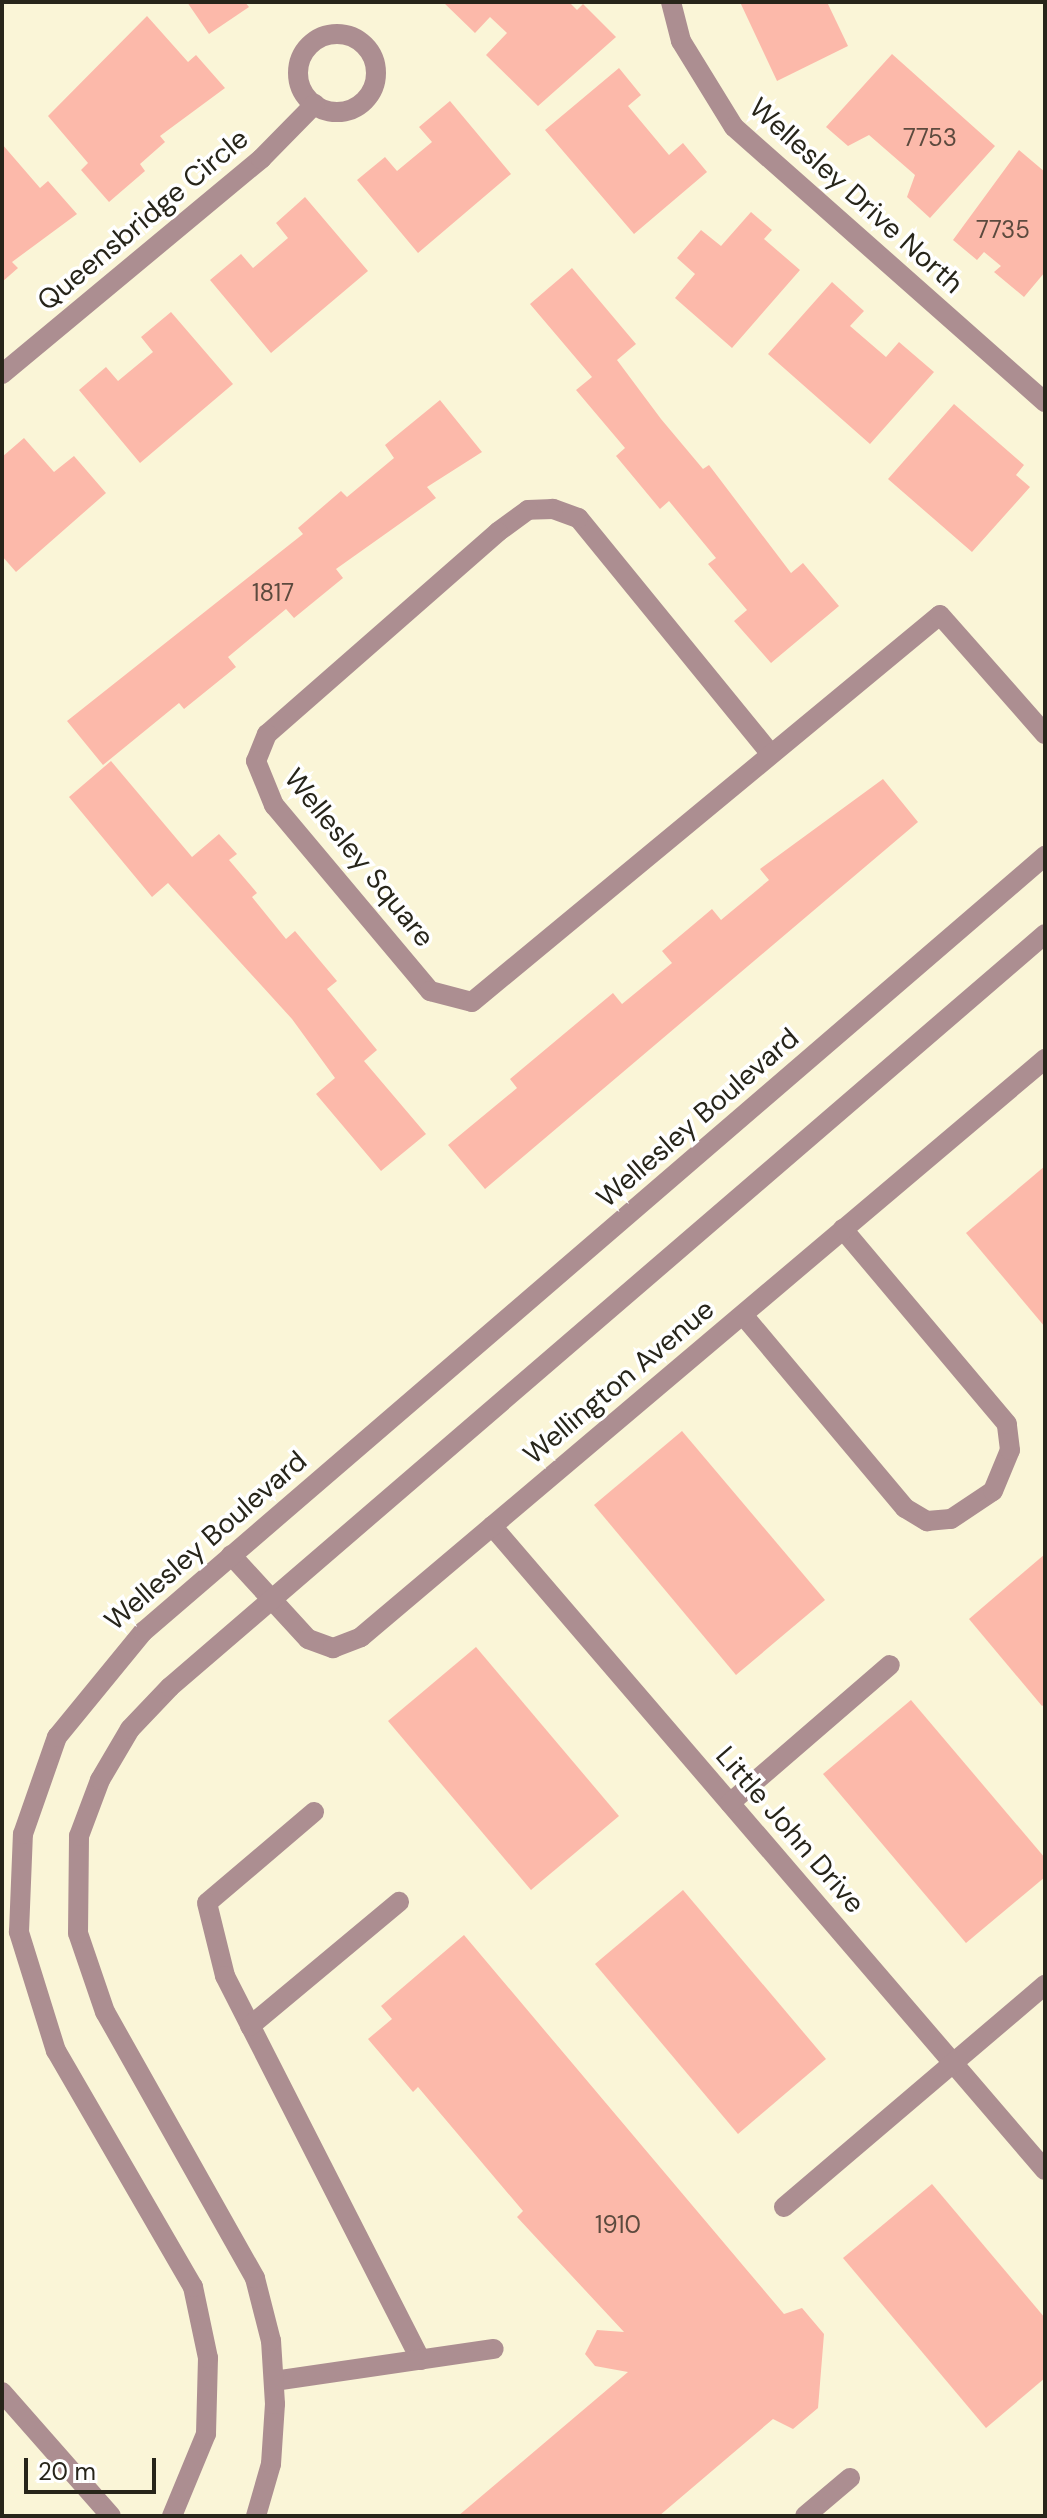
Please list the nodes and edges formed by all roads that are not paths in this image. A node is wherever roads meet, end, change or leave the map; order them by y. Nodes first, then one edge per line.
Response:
1 (671, 2) edge
2 (315, 104) dead end
3 (2, 374) edge
4 (1045, 402) edge
5 (1045, 734) edge
6 (770, 753) junction
7 (1045, 856) edge
8 (1045, 934) edge
9 (1045, 1059) edge
10 (843, 1229) junction
11 (743, 1315) junction
12 (492, 1526) junction
13 (231, 1555) junction
14 (270, 1600) junction
15 (890, 1665) dead end
16 (730, 1803) junction
17 (314, 1812) dead end
18 (399, 1902) dead end
19 (1045, 1985) edge
20 (250, 2026) junction
21 (953, 2063) junction
22 (1045, 2170) edge
23 (784, 2207) dead end
24 (494, 2349) dead end
25 (421, 2360) junction
26 (274, 2381) junction
27 (2, 2392) edge
28 (850, 2478) dead end
29 (111, 2516) edge
30 (172, 2516) edge
31 (256, 2516) edge
32 (805, 2516) edge

1 - 4 street, Wellesley Drive North
2 - 3 street, Queensbridge Circle
5 - 6 street
6 - 6 street, Wellesley Square
7 - 13 street, Wellesley Boulevard
8 - 14 street
9 - 10 street, Wellington Avenue
10 - 11 street, Wellington Avenue
10 - 11 street
11 - 12 street, Wellington Avenue
12 - 14 street, Wellington Avenue
12 - 16 street, Little John Drive
13 - 14 street, Wellington Avenue
13 - 30 street, Wellesley Boulevard
14 - 26 street
15 - 16 street
16 - 21 street, Little John Drive
17 - 20 street
18 - 20 street
19 - 21 street
20 - 25 street
21 - 22 street, Little John Drive
21 - 23 street
24 - 25 street
25 - 26 street
26 - 31 street
27 - 29 street
28 - 32 street

